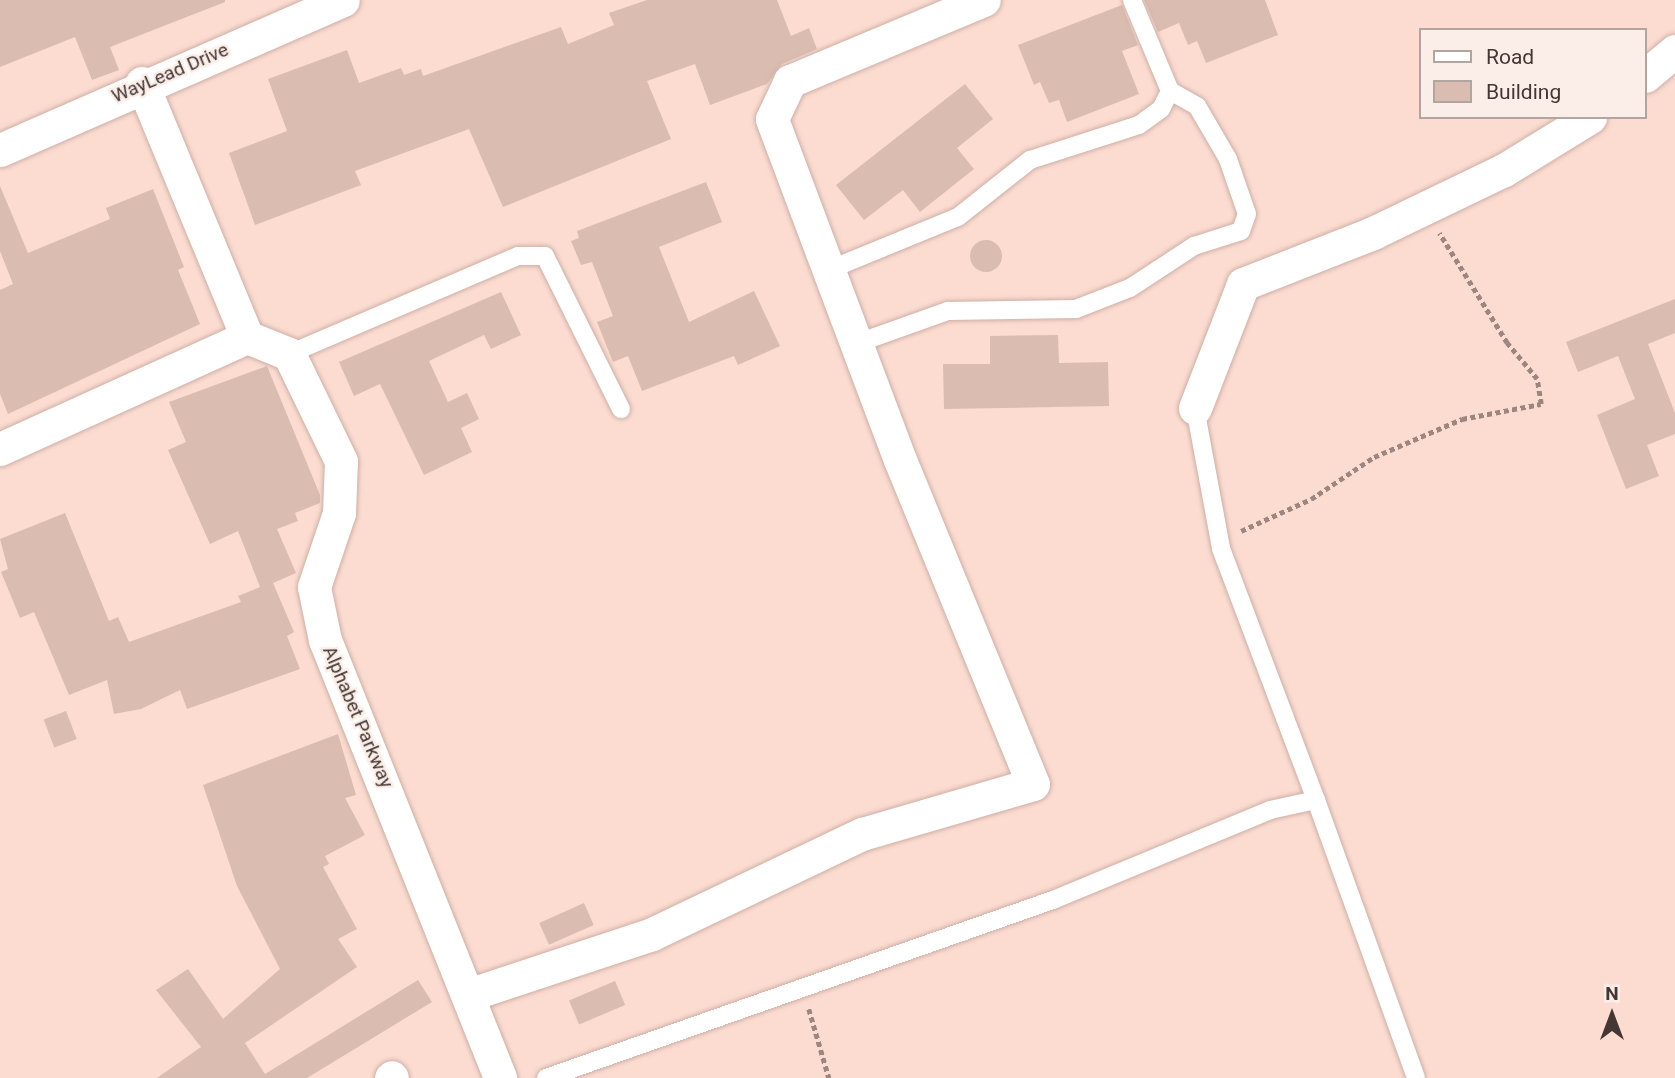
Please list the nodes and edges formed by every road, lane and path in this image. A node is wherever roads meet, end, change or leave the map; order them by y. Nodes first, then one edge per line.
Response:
1 (343, 0) edge
2 (984, 0) edge
3 (1132, 0) edge
4 (1675, 51) edge
5 (1647, 74) edge
6 (142, 83) junction
7 (1170, 91) junction
8 (1587, 119) edge
9 (0, 150) edge
10 (1423, 209) junction
11 (831, 269) junction
12 (247, 337) junction
13 (858, 343) junction
14 (289, 354) junction
15 (1195, 408) joint
16 (621, 409) dead end
17 (0, 449) edge
18 (1221, 548) junction
19 (1316, 800) junction
20 (803, 988) junction
21 (468, 995) junction
22 (500, 1078) edge
23 (546, 1078) edge
24 (829, 1078) edge
25 (1416, 1078) edge

1 - 6 street, WayLead Drive
2 - 11 street
3 - 7 lane
4 - 5 street
6 - 9 street, WayLead Drive
6 - 12 street
7 - 11 lane
7 - 13 lane
8 - 10 street
10 - 15 street
10 - 18 path
11 - 13 street
12 - 14 street
12 - 17 street
13 - 21 street
14 - 16 lane
14 - 21 street, Alphabet Parkway
15 - 18 lane
18 - 19 lane
19 - 20 lane
19 - 25 lane
20 - 23 lane
20 - 24 path
21 - 22 street, Alphabet Parkway

